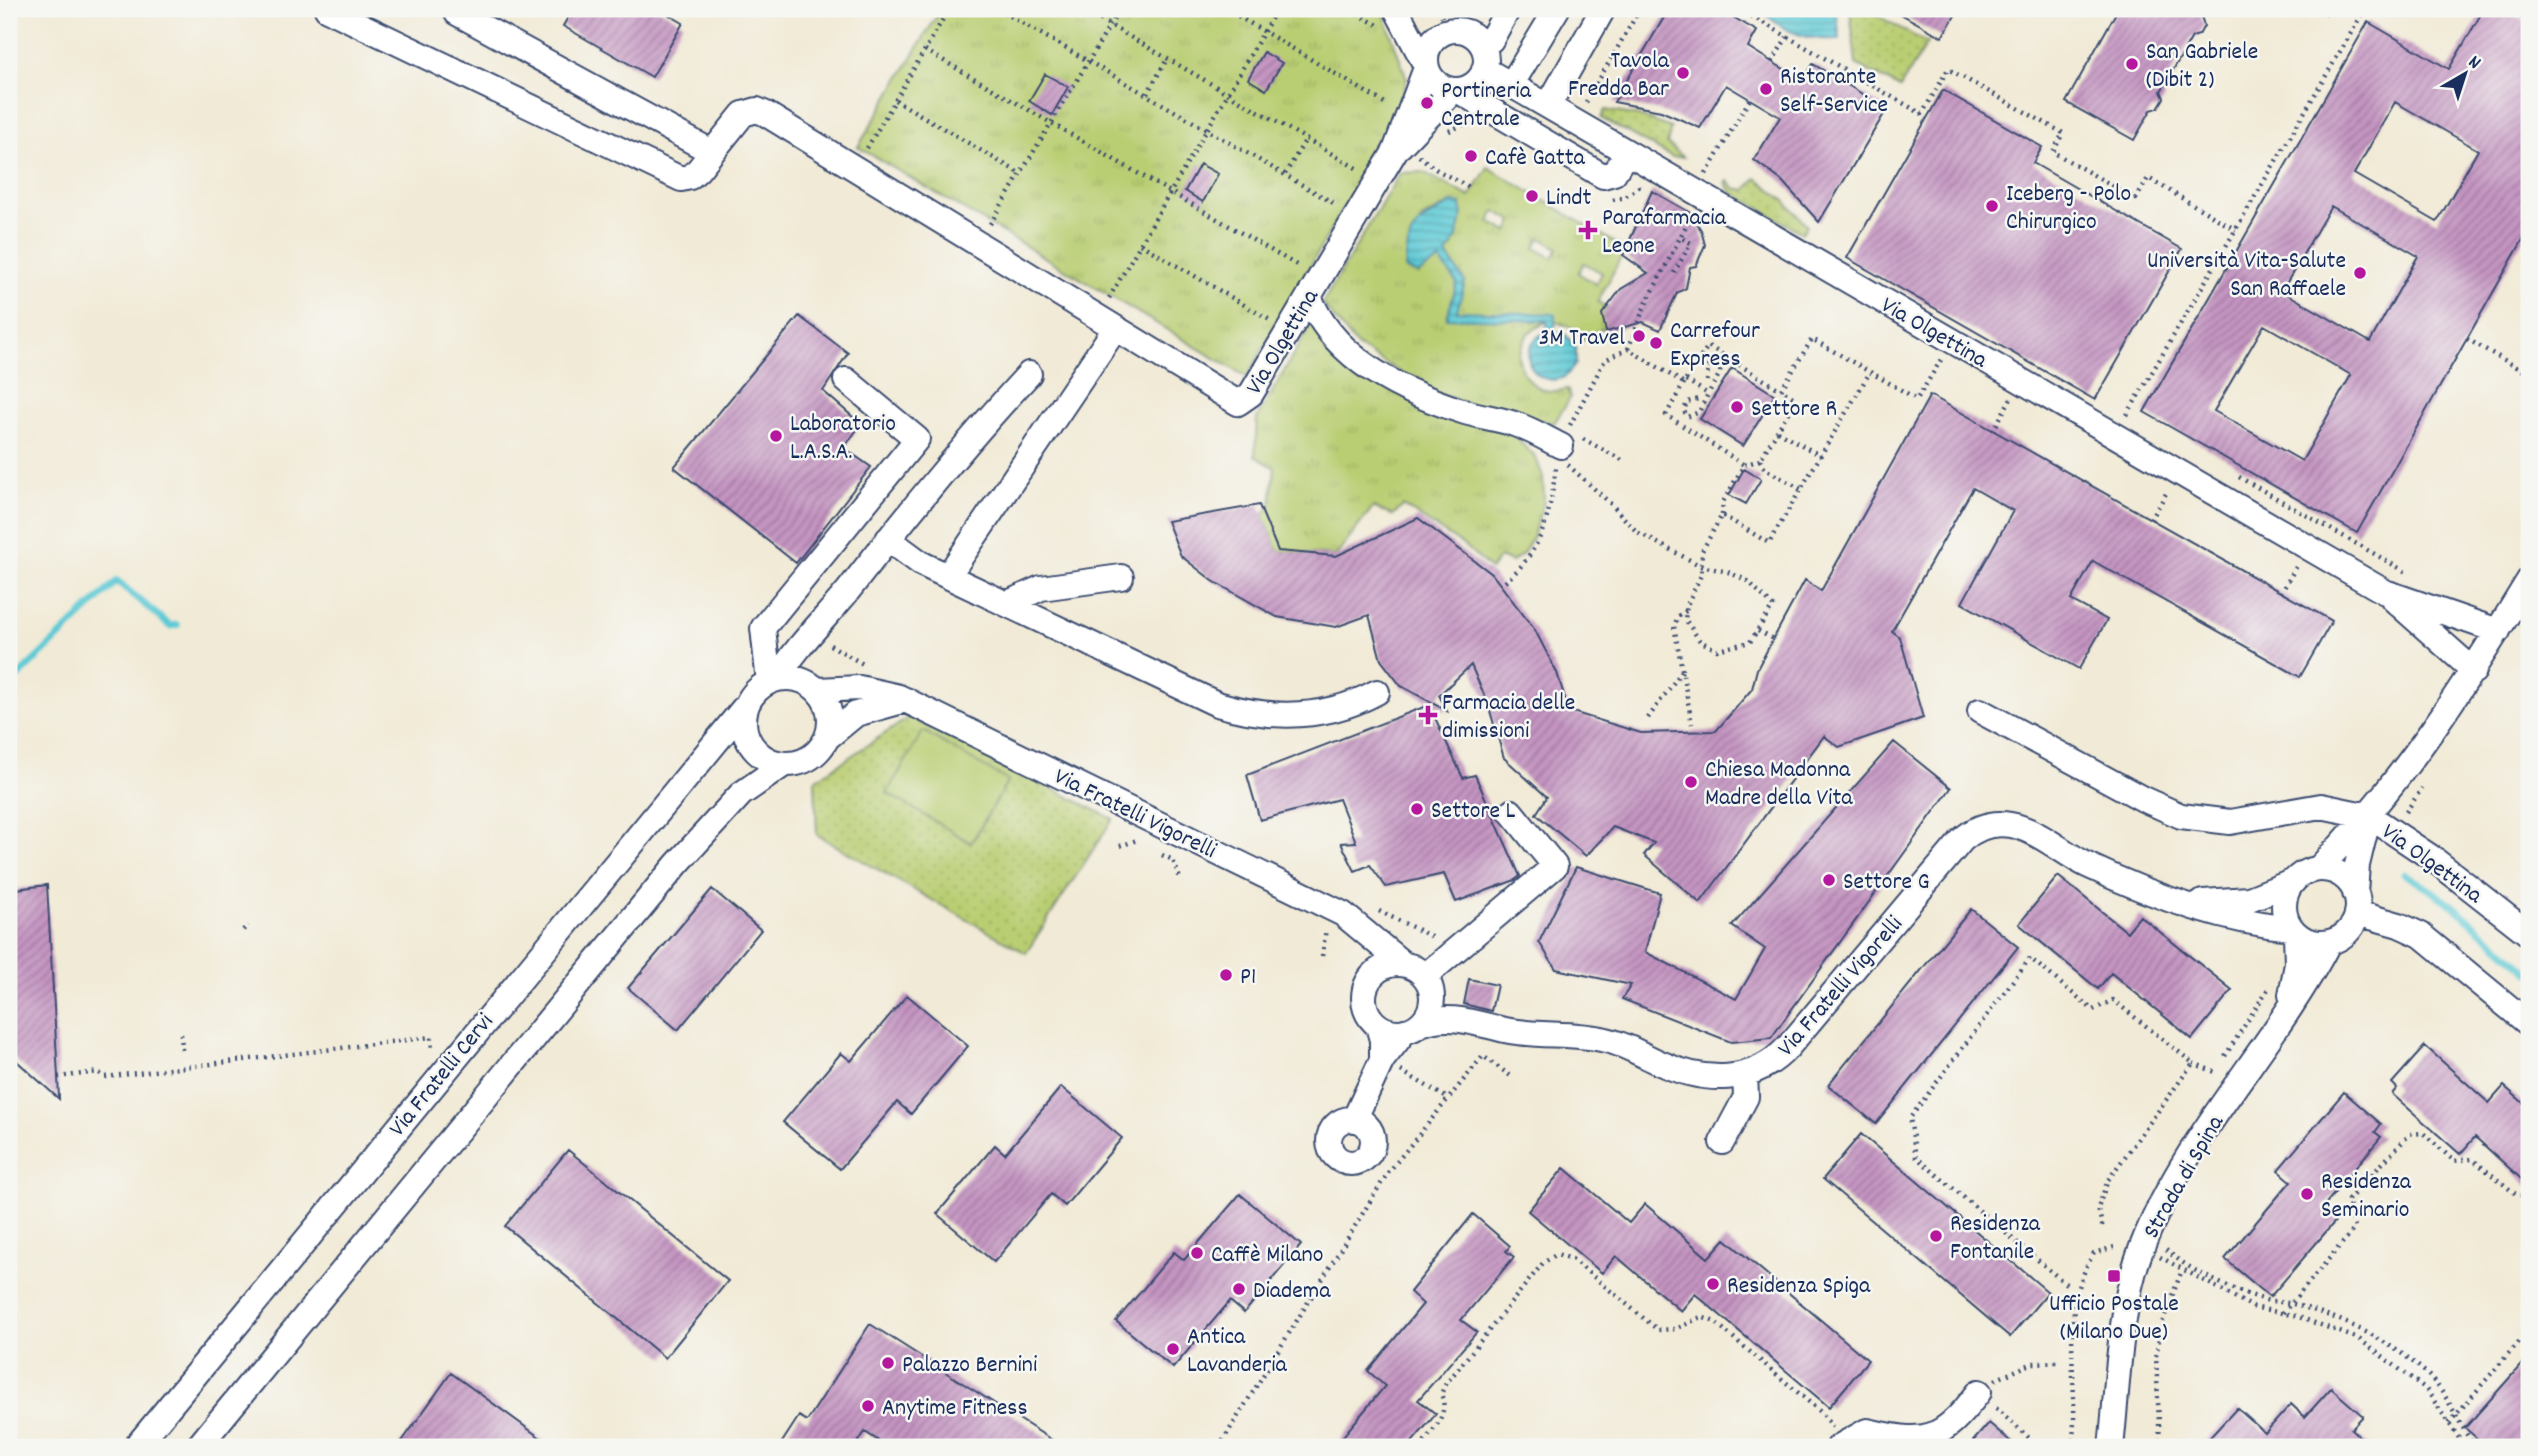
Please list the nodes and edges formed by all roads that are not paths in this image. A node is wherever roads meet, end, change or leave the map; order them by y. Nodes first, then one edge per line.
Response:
1 (327, 9) edge
2 (1396, 9) edge
3 (1508, 9) edge
4 (1556, 9) edge
5 (1603, 9) edge
6 (457, 13) dead end
7 (1439, 27) junction
8 (1484, 58) junction
9 (1426, 66) junction
10 (1511, 85) junction
11 (1456, 90) junction
12 (1548, 106) junction
13 (712, 152) junction
14 (1627, 152) junction
15 (1407, 156) junction
16 (1302, 287) junction
17 (1118, 317) junction
18 (1029, 374) dead end
19 (846, 380) dead end
20 (1564, 439) road end
21 (888, 539) junction
22 (948, 576) junction
23 (1121, 577) dead end
24 (2529, 580) edge
25 (1006, 604) junction
26 (2432, 619) junction
27 (830, 627) junction
28 (2498, 631) junction
29 (2474, 671) junction
30 (773, 680) junction
31 (813, 687) junction
32 (1377, 692) dead end
33 (906, 700) junction
34 (748, 703) junction
35 (1980, 711) dead end
36 (828, 737) junction
37 (783, 765) junction
38 (1511, 812) dead end
39 (2369, 816) junction
40 (2318, 869) junction
41 (2292, 882) junction
42 (2178, 901) junction
43 (2356, 903) junction
44 (1368, 919) junction
45 (2294, 932) junction
46 (2529, 934) edge
47 (2329, 942) junction
48 (1402, 963) junction
49 (1370, 978) junction
50 (1429, 985) junction
51 (2288, 1006) junction
52 (1460, 1020) junction
53 (2529, 1024) edge
54 (1378, 1026) junction
55 (1413, 1028) junction
56 (1382, 1060) junction
57 (1745, 1075) junction
58 (1354, 1119) dead end
59 (1722, 1142) dead end
60 (1979, 1392) road end
61 (1842, 1444) edge
62 (145, 1445) edge
63 (198, 1447) edge
64 (2111, 1447) edge

1 - 13 street
2 - 7 street
2 - 9 street
3 - 8 street
4 - 10 street
5 - 12 street
6 - 13 street
7 - 8 street
7 - 9 street
8 - 10 street, Via Olgettina
8 - 11 street
9 - 11 street
9 - 15 street
10 - 12 street, Via Olgettina
11 - 14 street
11 - 15 street
12 - 14 street, Via Olgettina
13 - 17 street
14 - 26 street, Via Olgettina
15 - 16 street, Via Olgettina
16 - 17 street, Via Olgettina
16 - 20 street
17 - 22 street
18 - 21 street
19 - 30 street
21 - 22 street
21 - 27 street
22 - 25 street
23 - 25 street
24 - 28 street, Via Olgettina
25 - 32 street
26 - 28 street, Via Olgettina
26 - 29 street, Via Olgettina
27 - 30 street
27 - 31 street
28 - 29 street, Via Olgettina
29 - 39 street, Via Olgettina
30 - 31 street
30 - 34 street
31 - 33 street, Via Fratelli Vigorelli
31 - 36 street
33 - 36 street
33 - 44 street, Via Fratelli Vigorelli
34 - 37 street
34 - 62 street, Via Fratelli Cervi
35 - 39 street, Via Olgettina
36 - 37 street
37 - 63 street, Via Fratelli Cervi
38 - 50 street
39 - 40 street, Via Olgettina
39 - 43 street, Via Olgettina
39 - 46 street, Via Olgettina
40 - 41 street
40 - 43 street
41 - 42 street, Via Fratelli Vigorelli
41 - 45 street
42 - 45 street, Via Fratelli Vigorelli
42 - 57 street, Via Fratelli Vigorelli
43 - 47 street
43 - 53 street
44 - 48 street, Via Fratelli Vigorelli
44 - 49 street
45 - 47 street
45 - 51 street, Strada di Spina
47 - 51 street, Strada di Spina
48 - 49 street
48 - 50 street
49 - 54 street
50 - 52 street
50 - 55 street
51 - 64 street, Strada di Spina
52 - 55 street, Via Fratelli Vigorelli
52 - 57 street, Via Fratelli Vigorelli
54 - 55 street
54 - 56 street
55 - 56 street
56 - 58 street
57 - 59 street
60 - 61 street

